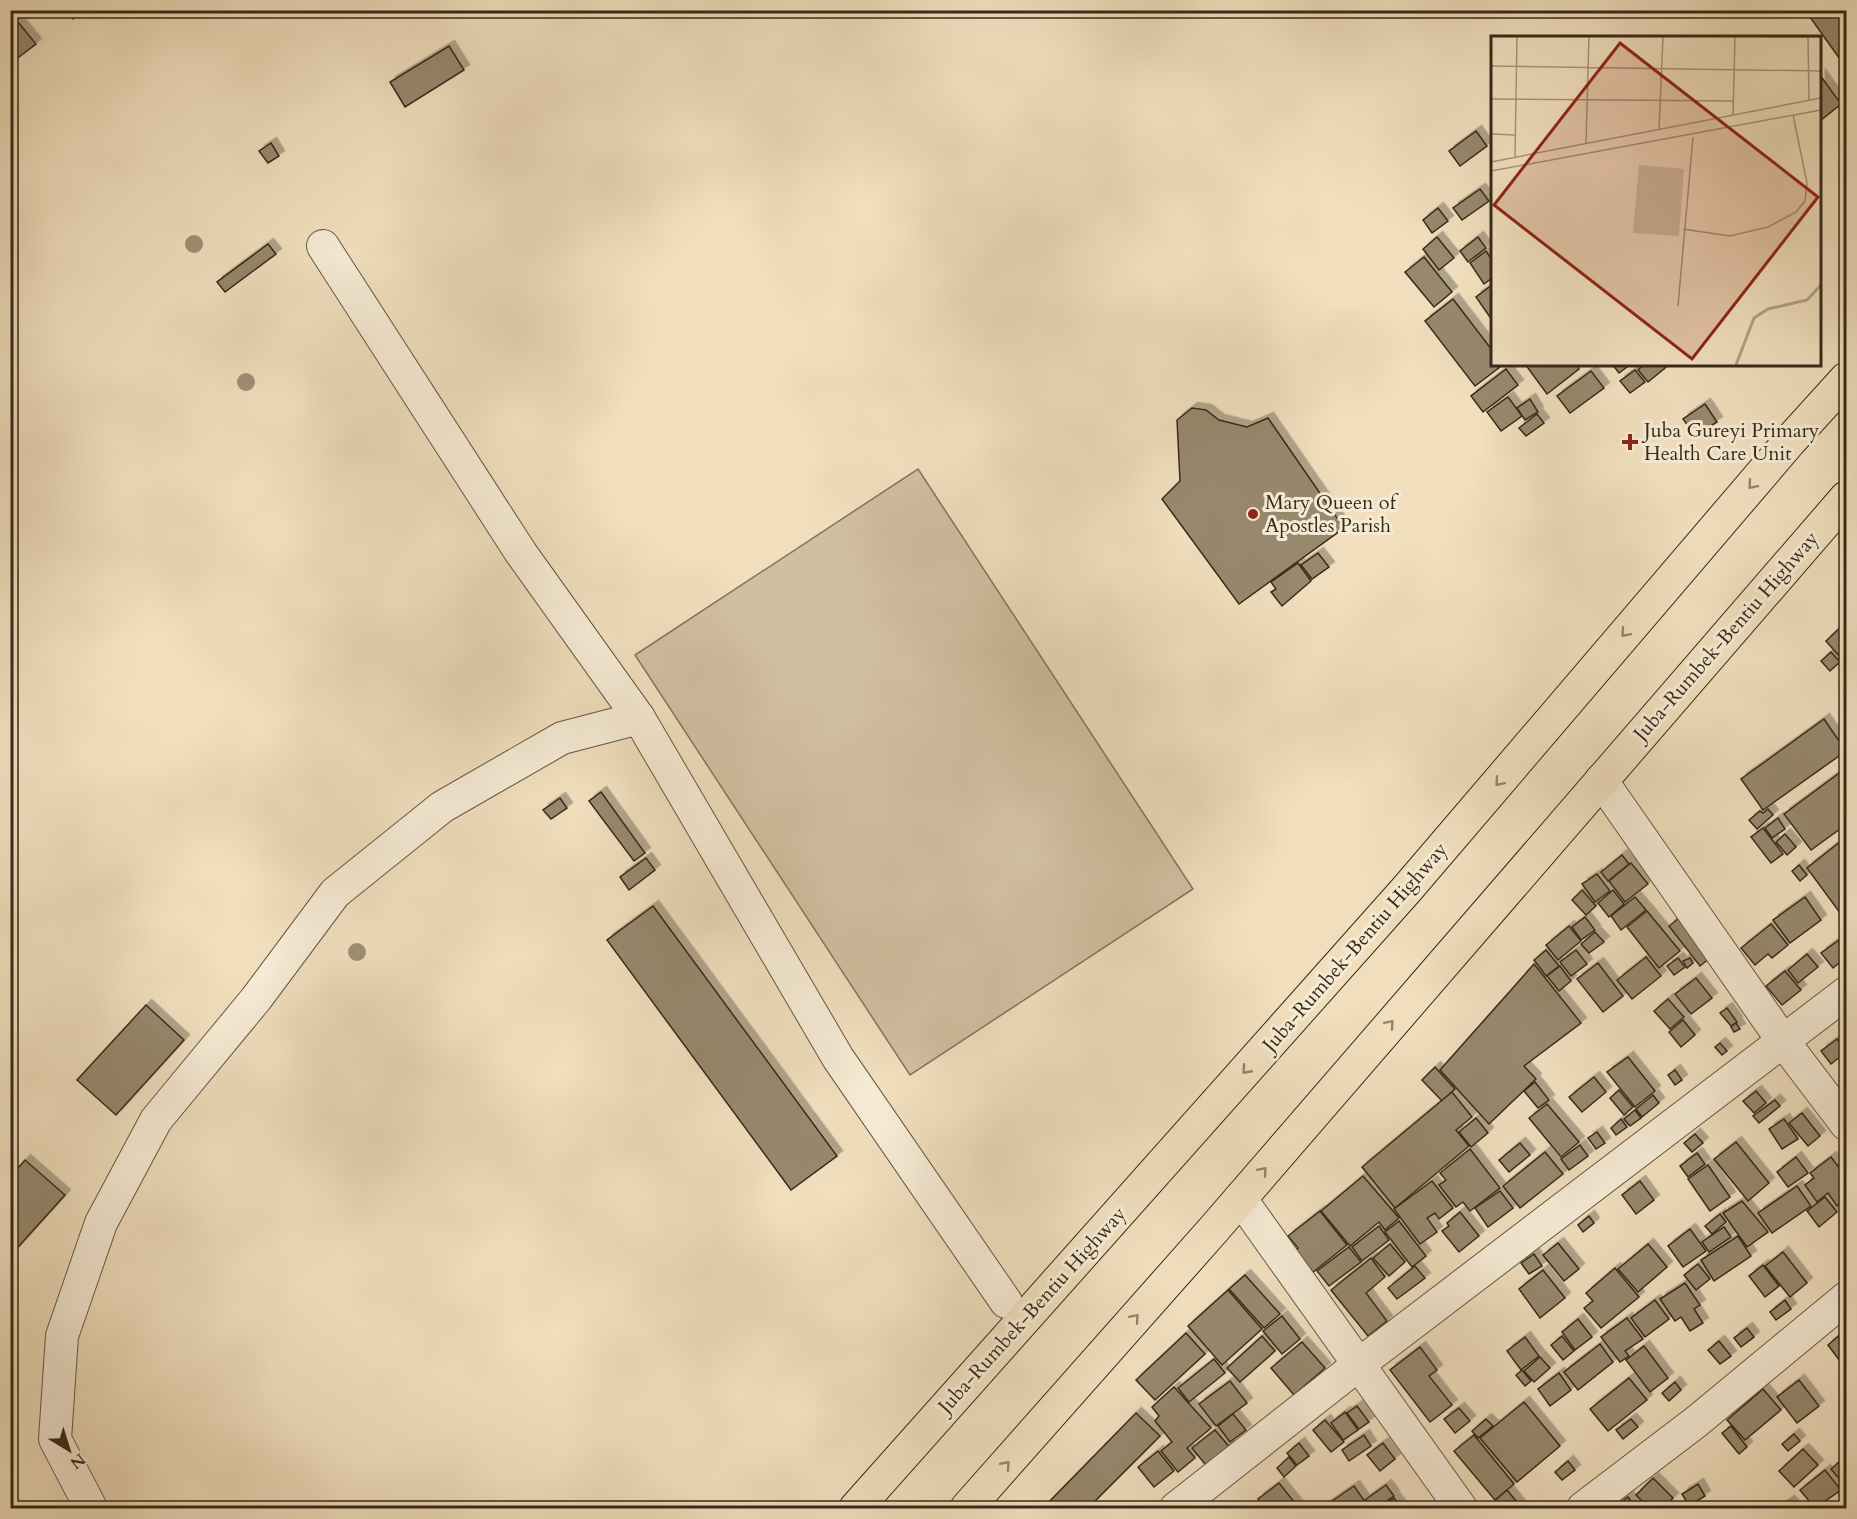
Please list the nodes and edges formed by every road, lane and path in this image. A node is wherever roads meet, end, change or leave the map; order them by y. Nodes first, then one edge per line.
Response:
1 (323, 246) dead end
2 (1846, 379) edge
3 (1846, 498) edge
4 (639, 718) junction
5 (1601, 780) junction
6 (1846, 993) edge
7 (1783, 1041) junction
8 (1846, 1124) edge
9 (1240, 1198) junction
10 (1846, 1298) edge
11 (1006, 1302) dead end
12 (1358, 1365) junction
13 (81, 1506) edge
14 (856, 1509) edge
15 (967, 1509) edge
16 (1176, 1509) edge
17 (1461, 1509) edge
18 (1583, 1509) edge

1 - 4 street
2 -> 14 highway, Juba-Rumbek-Bentiu Highway
3 - 5 highway, Juba-Rumbek-Bentiu Highway
4 - 11 street
4 - 13 street
5 - 7 street
9 -> 5 highway, Juba-Rumbek-Bentiu Highway
6 - 7 street
7 - 8 street
7 - 12 street
9 - 12 street
15 -> 9 highway, Juba-Rumbek-Bentiu Highway
10 - 18 street
12 - 16 street
12 - 17 street

